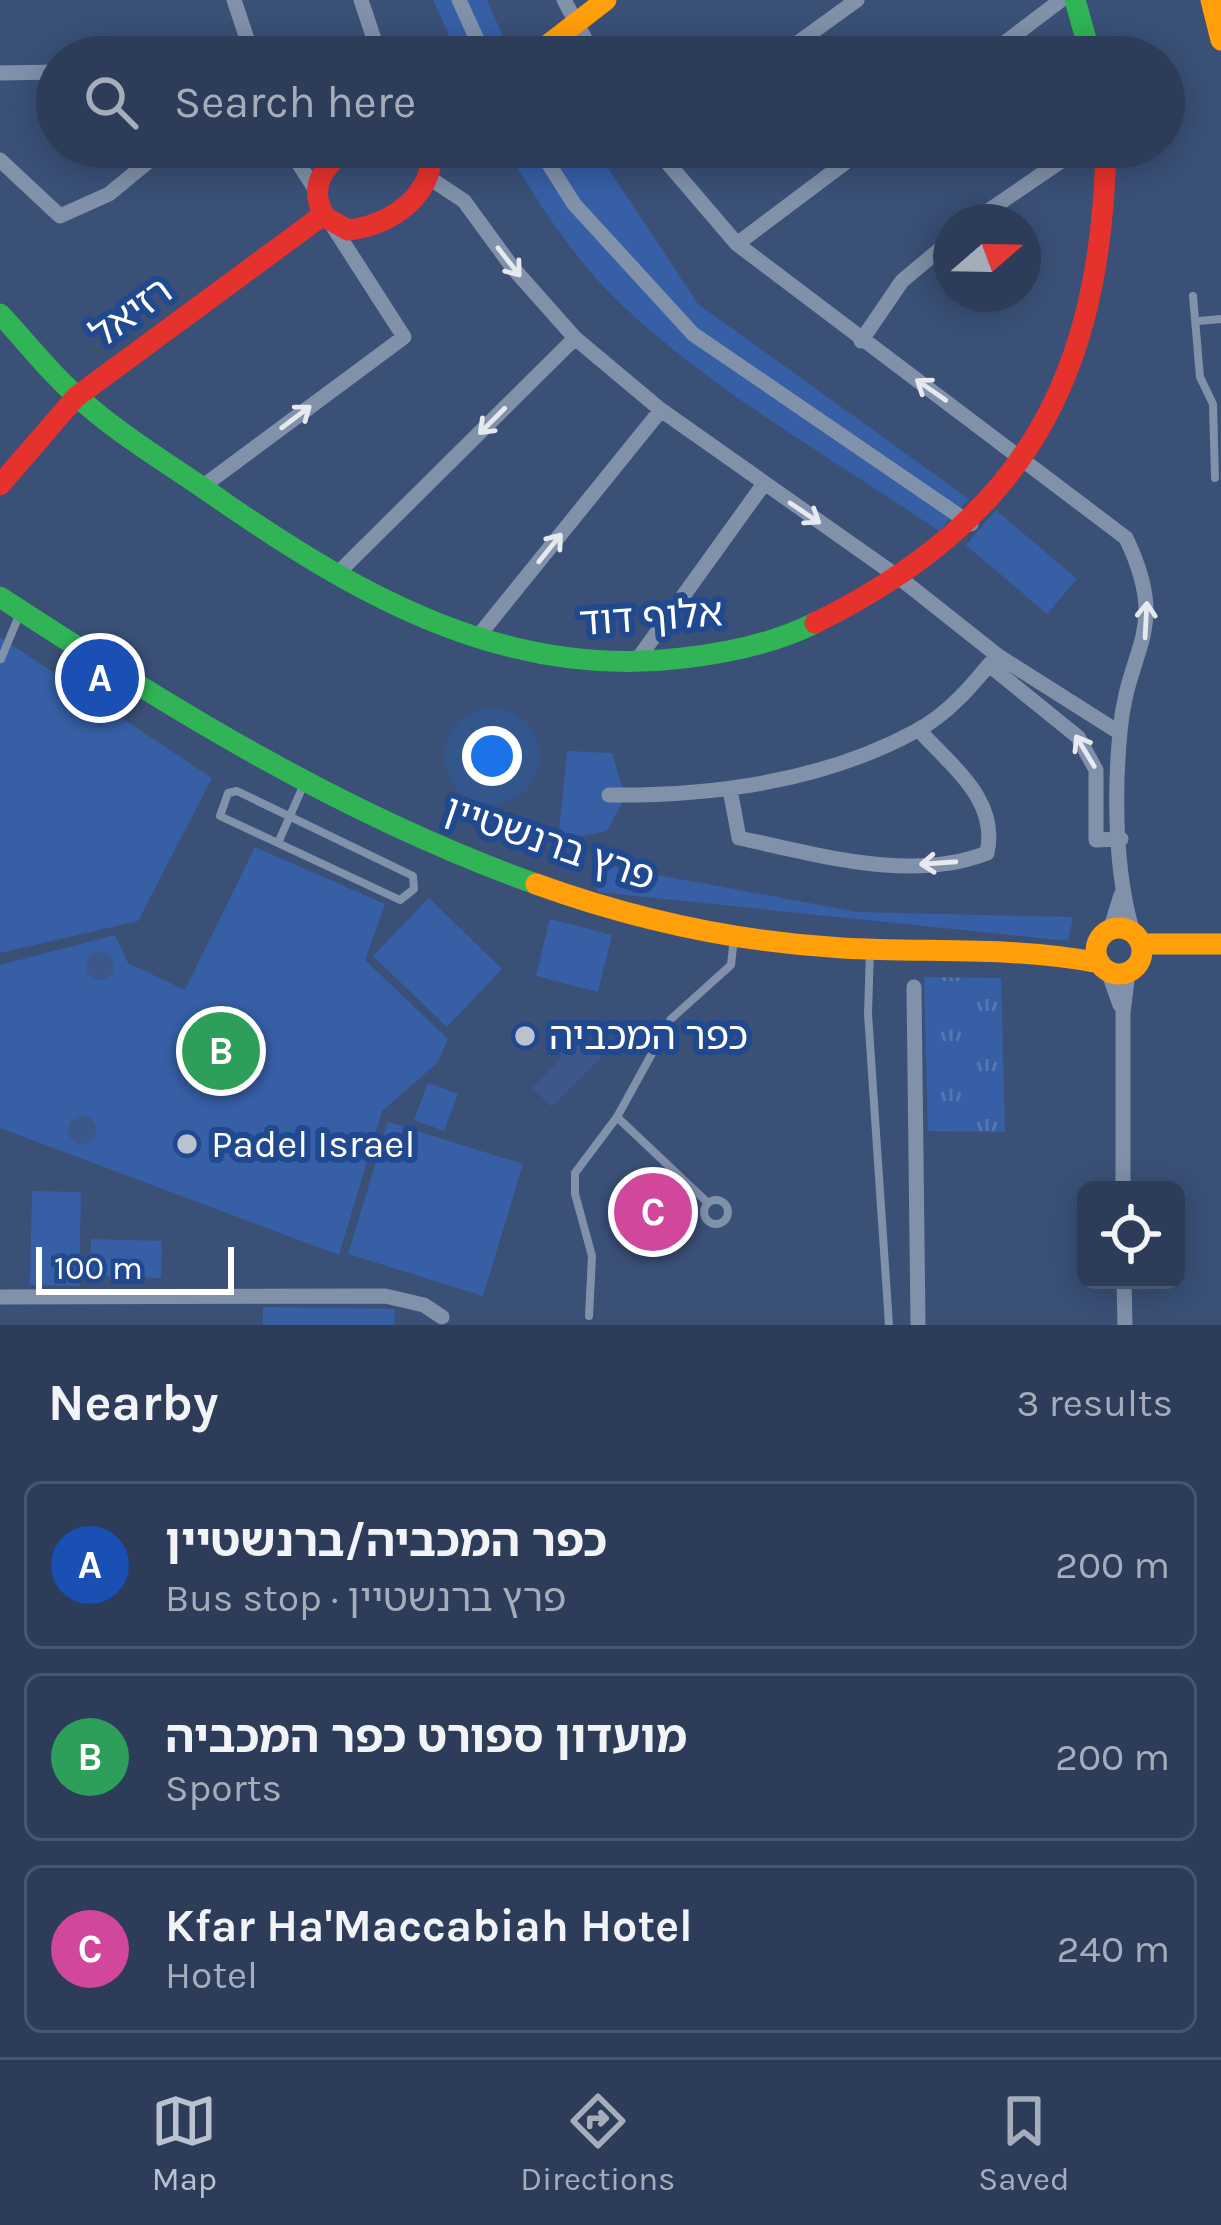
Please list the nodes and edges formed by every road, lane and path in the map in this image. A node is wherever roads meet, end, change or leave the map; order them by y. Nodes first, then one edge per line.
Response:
1 (234, 0) edge
2 (361, 0) edge
3 (459, 0) edge
4 (564, 0) edge
5 (606, 0) edge
6 (857, 0) edge
7 (1061, 0) edge
8 (1075, 0) edge
9 (1210, 0) edge
10 (573, 24) junction
11 (246, 36) edge
12 (373, 36) edge
13 (475, 36) edge
14 (558, 36) edge
15 (581, 36) edge
16 (807, 36) edge
17 (1014, 36) edge
18 (1084, 36) edge
19 (1221, 40) edge
20 (36, 72) edge
21 (0, 73) edge
22 (0, 160) edge
23 (141, 168) edge
24 (309, 168) edge
25 (328, 168) edge
26 (430, 168) edge
27 (551, 168) edge
28 (672, 168) edge
29 (838, 168) edge
30 (1051, 168) edge
31 (1106, 168) edge
32 (319, 178) junction
33 (430, 179) junction
34 (998, 204) edge
35 (338, 230) junction
36 (737, 244) junction
37 (933, 254) edge
38 (1192, 296) dead end
39 (0, 314) edge
40 (1221, 319) edge
41 (1198, 321) junction
42 (575, 338) junction
43 (861, 341) junction
44 (76, 397) junction
45 (661, 410) junction
46 (1026, 458) junction
47 (1215, 478) dead end
48 (0, 485) edge
49 (763, 485) junction
50 (202, 487) junction
51 (970, 524) junction
52 (336, 575) junction
53 (902, 579) junction
54 (0, 586) edge
55 (0, 597) edge
56 (21, 611) junction
57 (64, 638) junction
58 (476, 639) junction
59 (1, 659) edge
60 (993, 660) junction
61 (635, 663) junction
62 (919, 730) junction
63 (1120, 733) junction
64 (306, 778) junction
65 (730, 789) junction
66 (609, 795) dead end
67 (290, 818) junction
68 (1121, 838) junction
69 (278, 842) junction
70 (735, 931) junction
71 (1221, 944) edge
72 (870, 949) junction
73 (1120, 951) junction
74 (1221, 956) edge
75 (914, 987) dead end
76 (617, 1117) junction
77 (1124, 1181) edge
78 (708, 1203) dead end
79 (1124, 1289) edge
80 (0, 1297) edge
81 (589, 1316) dead end
82 (442, 1317) dead end
83 (890, 1325) edge
84 (919, 1325) edge
85 (1125, 1325) edge

1 - 11 street
2 - 12 street
3 - 13 street
4 - 10 street
5 - 10 street
6 - 16 street
7 - 17 street
8 - 18 street
9 - 19 street
10 - 14 street
10 - 15 street
20 - 21 street
22 - 23 street
24 - 32 street
25 - 32 street
26 - 33 street
27 - 51 street
28 - 36 street
29 - 36 street
30 - 34 street
31 - 46 street, אלוף דוד
32 - 35 street
33 - 35 street, רזיאל
33 -> 42 street
35 - 44 street, רזיאל
50 -> 35 street
36 - 43 street
37 - 43 street
38 - 41 lane
39 - 44 street, אלוף דוד
40 - 41 lane
41 - 47 lane
42 - 45 street
42 -> 52 street
46 -> 43 street
44 - 48 street, רזיאל
44 - 50 street, אלוף דוד
45 - 49 street
58 -> 45 street
46 - 51 street, אלוף דוד
63 -> 46 street
49 -> 53 street
49 - 61 street
50 - 52 street, אלוף דוד
51 - 53 street, אלוף דוד
52 - 58 street, אלוף דוד
53 - 60 street
53 - 61 street, אלוף דוד
54 - 57 street, פרץ ברנשטיין
55 - 56 street, פרץ ברנשטיין
56 - 57 street, פרץ ברנשטיין
56 - 59 lane
57 - 64 street, פרץ ברנשטיין
58 - 61 street, אלוף דוד
60 - 62 street
60 - 63 street
68 -> 60 street
62 - 65 street
62 -> 65 street
63 - 68 street
64 - 67 lane
64 - 70 street, פרץ ברנשטיין
65 - 66 street
67 - 69 lane
67 - 69 lane
67 - 69 lane
68 - 73 street
70 - 72 street, פרץ ברנשטיין
70 - 76 lane
71 - 73 street, פרץ ברנשטיין
72 - 73 street, פרץ ברנשטיין
72 - 83 lane
73 - 74 street, פרץ ברנשטיין
73 - 77 street
75 - 84 street
76 - 78 lane
76 - 81 lane
79 - 85 street
80 - 82 street

